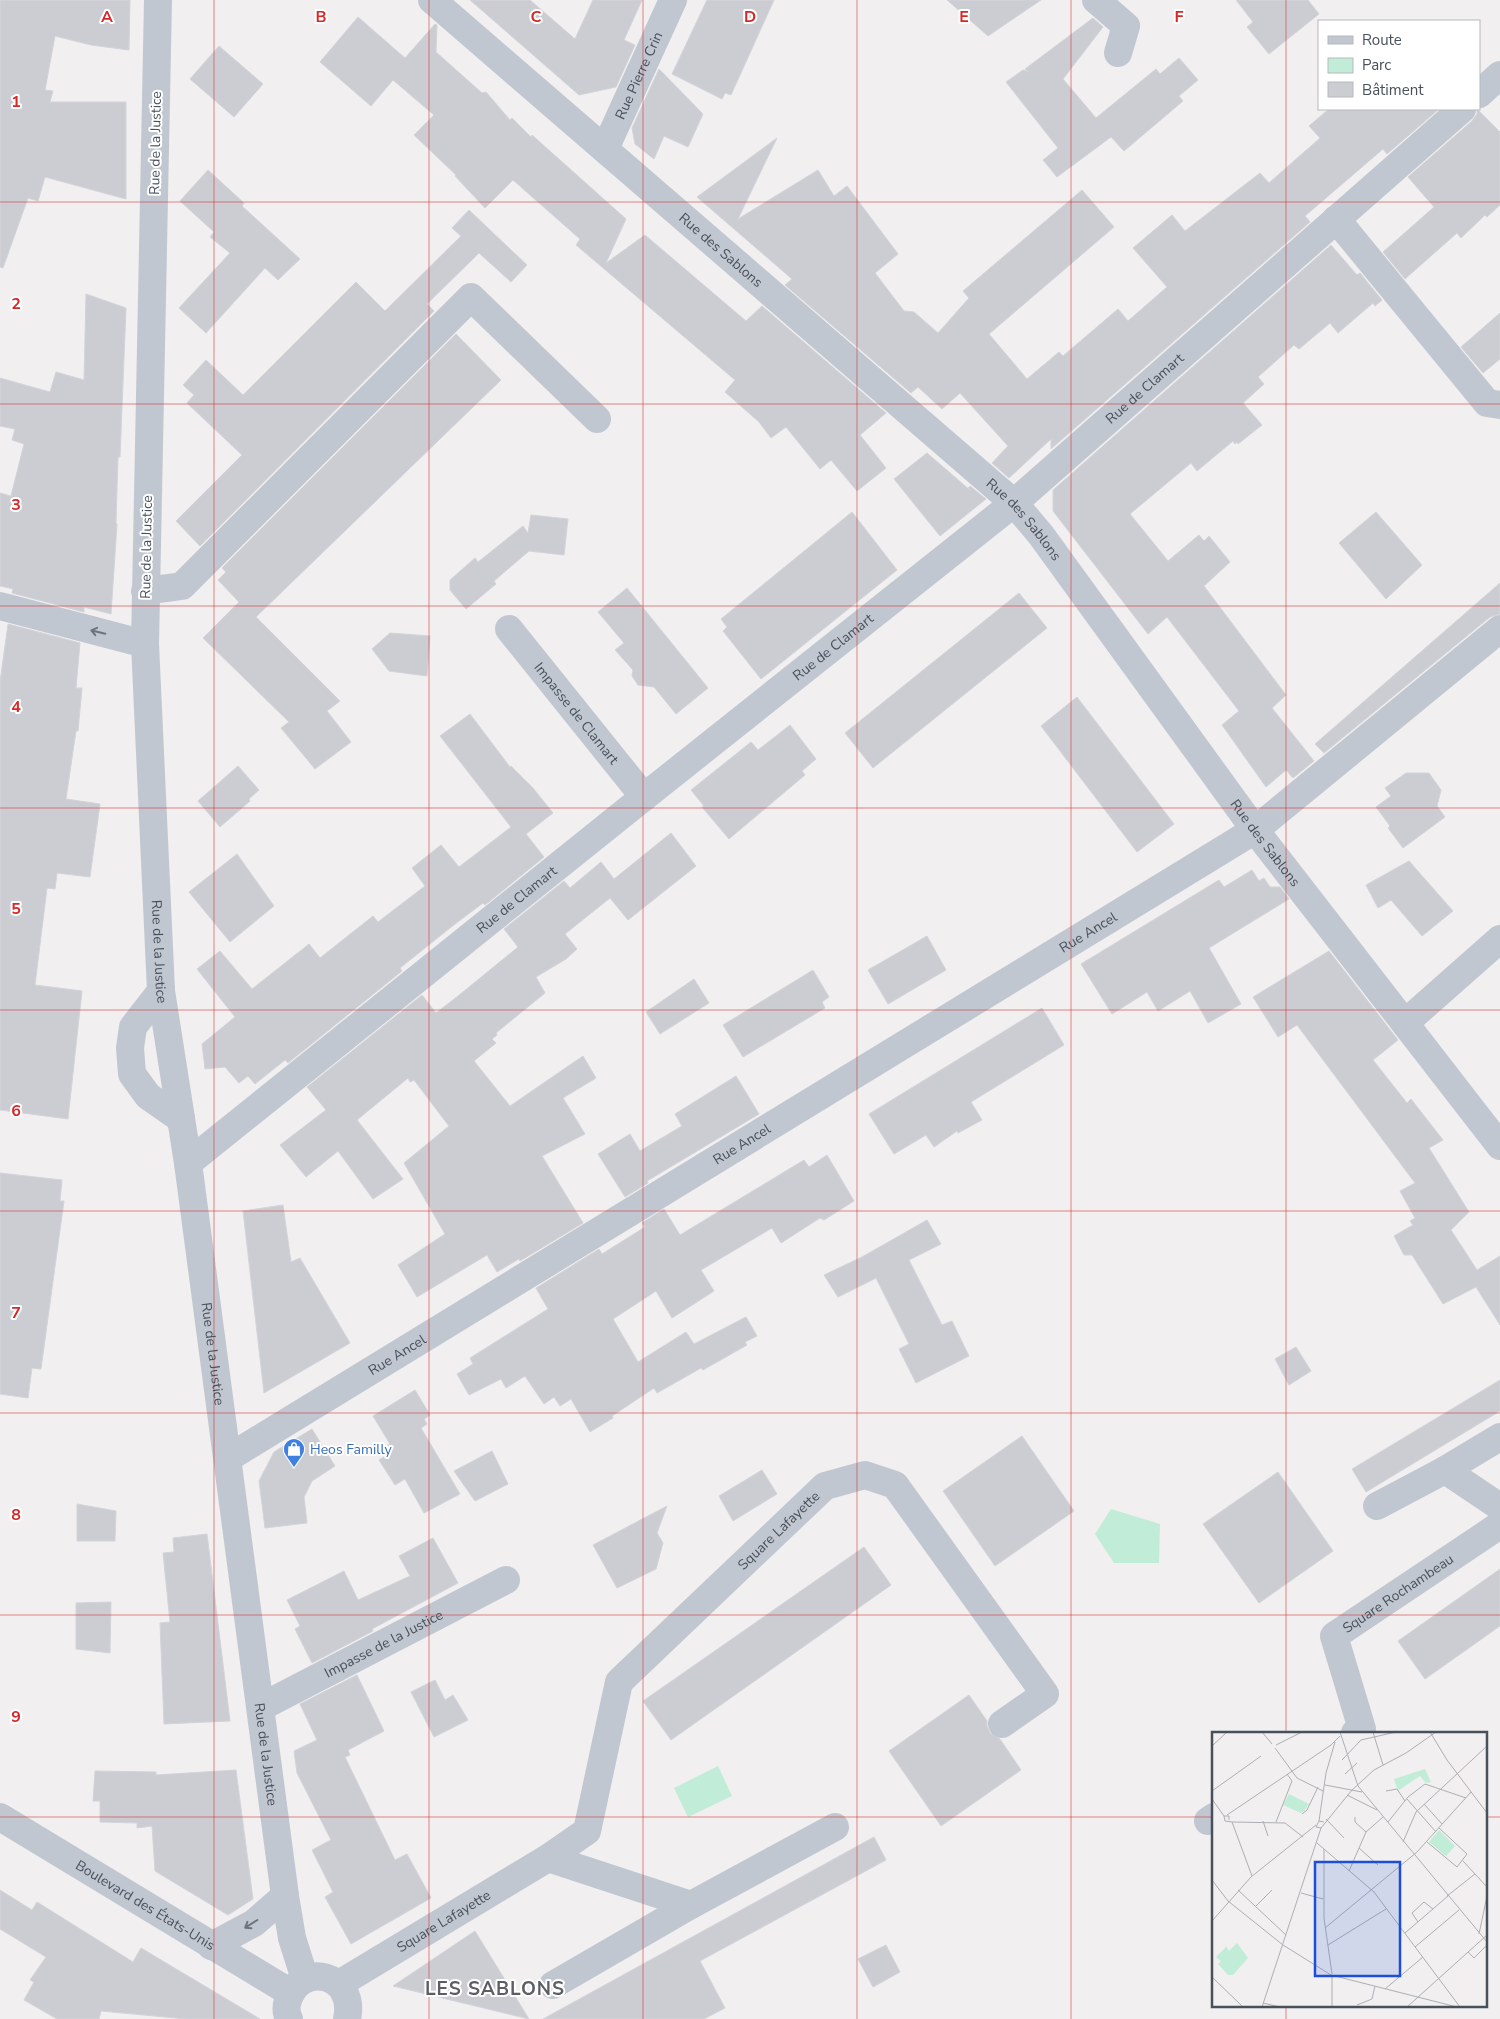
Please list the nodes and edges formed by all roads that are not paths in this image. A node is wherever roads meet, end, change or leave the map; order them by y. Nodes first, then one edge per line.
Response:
1 (158, 0) edge
2 (432, 0) edge
3 (673, 0) edge
4 (1096, 0) edge
5 (1118, 53) dead end
6 (1500, 75) edge
7 (1480, 93) edge
8 (1461, 110) edge
9 (604, 149) junction
10 (1336, 219) junction
11 (1500, 406) edge
12 (597, 419) dead end
13 (1014, 503) junction
14 (145, 591) junction
15 (0, 606) edge
16 (1500, 628) edge
17 (509, 629) dead end
18 (145, 644) junction
19 (644, 797) junction
20 (1255, 830) junction
21 (1500, 939) edge
22 (161, 991) junction
23 (1405, 1023) junction
24 (181, 1119) junction
25 (1500, 1146) edge
26 (188, 1163) junction
27 (1500, 1437) edge
28 (228, 1458) junction
29 (1445, 1470) junction
30 (1377, 1506) dead end
31 (1500, 1507) edge
32 (1500, 1525) edge
33 (506, 1580) dead end
34 (261, 1707) junction
35 (1002, 1724) dead end
36 (1357, 1732) edge
37 (0, 1817) edge
38 (835, 1827) dead end
39 (548, 1858) junction
40 (285, 1896) junction
41 (691, 1905) junction
42 (211, 1946) junction
43 (339, 1984) junction
44 (554, 1985) dead end
45 (295, 1997) edge
46 (348, 2019) edge

1 - 14 street, Rue de la Justice
2 - 9 street, Rue des Sablons
3 - 9 street, Rue Pierre Crin
4 - 5 street
6 - 7 street
8 - 10 street, Rue de Clamart
9 - 13 street, Rue des Sablons
10 - 11 street
10 - 13 street, Rue de Clamart
12 - 14 street
13 - 19 street, Rue de Clamart
13 - 20 street, Rue des Sablons
14 - 18 street, Rue de la Justice
18 -> 15 street
16 - 20 street, Rue Ancel
17 - 19 street, Impasse de Clamart
18 - 22 street, Rue de la Justice
19 - 26 street, Rue de Clamart
20 - 23 street, Rue des Sablons
20 - 28 street, Rue Ancel
21 - 23 street
22 - 24 street, Rue de la Justice
22 - 24 street
23 - 25 street, Rue des Sablons
24 - 26 street, Rue de la Justice
26 - 28 street, Rue de la Justice
27 - 29 street
28 - 34 street, Rue de la Justice
29 - 30 street
29 - 31 street
32 - 36 street, Square Rochambeau
33 - 34 street, Impasse de la Justice
34 - 40 street, Rue de la Justice
35 - 39 street, Square Lafayette
37 - 42 street, Boulevard des États-Unis
38 - 41 street
39 - 41 street
39 - 43 street, Square Lafayette
40 -> 42 street
40 - 45 street, Rue de la Justice
41 - 44 street
42 - 45 street, Boulevard des États-Unis
43 - 45 street
43 - 46 street

